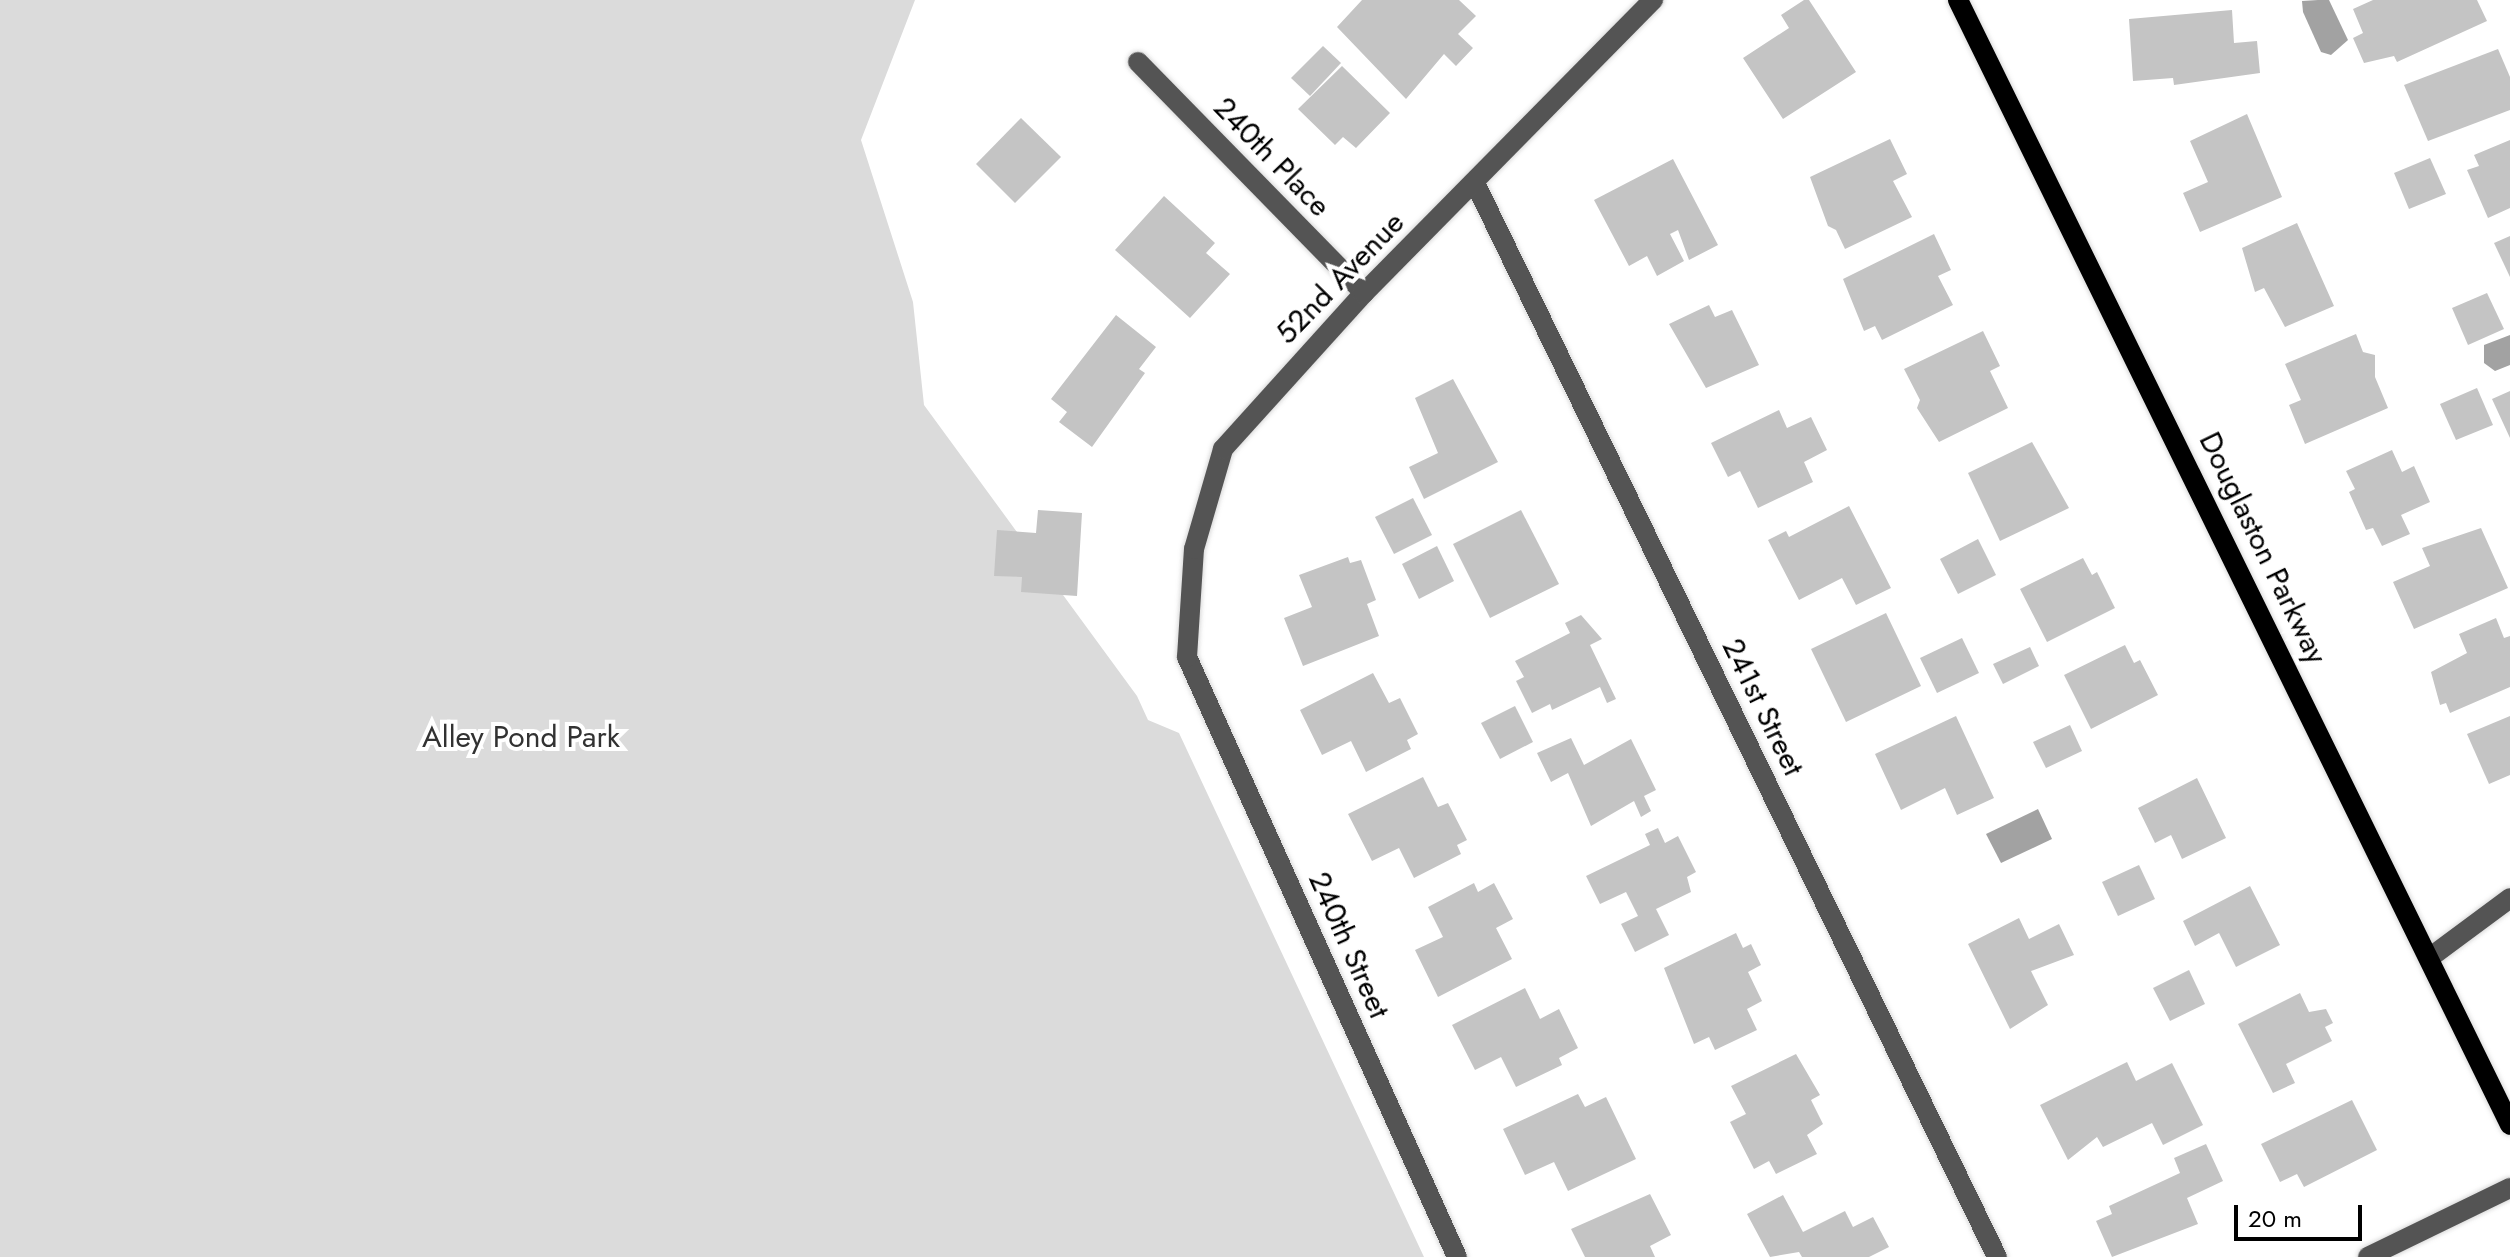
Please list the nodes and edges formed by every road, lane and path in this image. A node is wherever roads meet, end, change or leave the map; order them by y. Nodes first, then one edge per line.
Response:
1 (1653, 0) edge
2 (1958, 0) edge
3 (1138, 62) dead end
4 (1475, 183) junction
5 (1364, 293) junction
6 (1187, 657) joint
7 (2510, 898) edge
8 (2432, 956) junction
9 (2510, 1125) edge
10 (2510, 1188) edge
11 (1457, 1257) edge
12 (1997, 1257) edge
13 (2368, 1257) edge

1 - 4 street, 52nd Avenue
2 - 8 main road, Douglaston Parkway
3 - 5 street, 240th Place
4 - 5 street, 52nd Avenue
4 - 12 street, 241st Street
5 - 6 street, 52nd Avenue
6 - 11 street, 240th Street
7 - 8 street
8 - 9 main road, Douglaston Parkway
10 - 13 street

